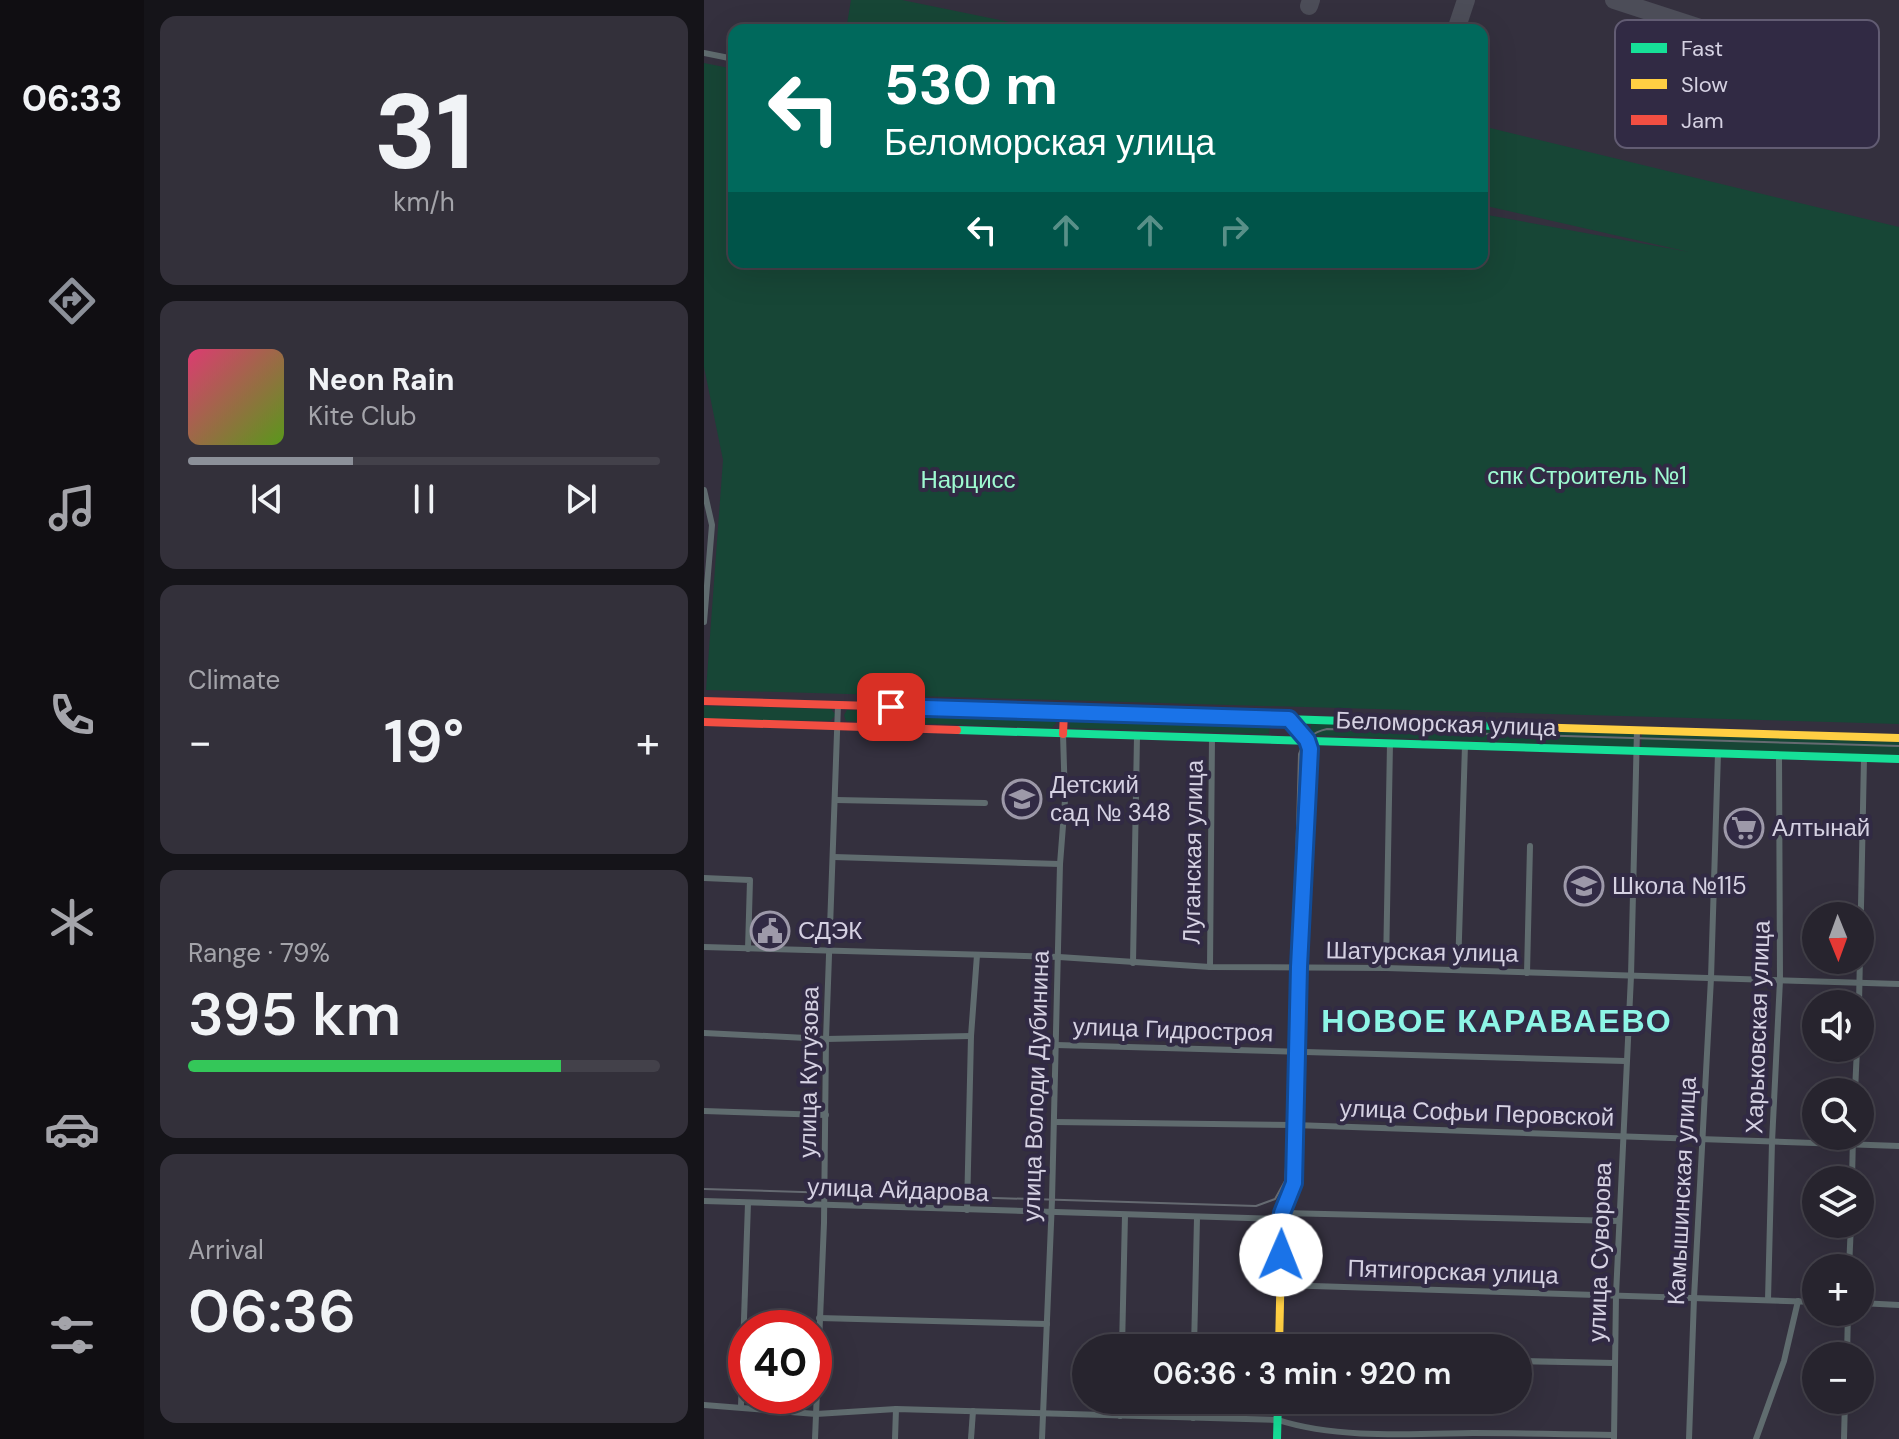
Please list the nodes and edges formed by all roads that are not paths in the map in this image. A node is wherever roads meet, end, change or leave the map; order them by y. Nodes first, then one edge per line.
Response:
1 (704, 53) edge
2 (728, 58) edge
3 (704, 490) edge
4 (704, 622) edge
5 (704, 701) edge
6 (838, 705) junction
7 (1064, 712) junction
8 (1289, 719) junction
9 (704, 722) edge
10 (838, 726) junction
11 (1637, 730) junction
12 (1063, 734) junction
13 (1137, 736) junction
14 (1212, 737) junction
15 (1899, 738) edge
16 (1307, 740) junction
17 (1390, 743) junction
18 (1465, 745) junction
19 (1637, 750) junction
20 (1718, 753) junction
21 (1779, 755) junction
22 (1864, 758) junction
23 (1899, 759) edge
24 (836, 800) junction
25 (985, 803) dead end
26 (1530, 846) dead end
27 (834, 857) junction
28 (1060, 864) junction
29 (704, 878) edge
30 (704, 947) edge
31 (748, 949) junction
32 (830, 952) junction
33 (977, 955) junction
34 (1059, 957) junction
35 (1133, 963) junction
36 (1210, 967) junction
37 (1299, 967) junction
38 (1386, 968) junction
39 (1458, 970) junction
40 (1527, 973) junction
41 (1631, 976) junction
42 (1711, 978) junction
43 (1780, 980) junction
44 (1860, 983) junction
45 (1899, 984) edge
46 (1860, 990) edge
47 (704, 1033) edge
48 (971, 1036) junction
49 (826, 1039) junction
50 (1056, 1045) junction
51 (1296, 1052) junction
52 (1625, 1061) junction
53 (704, 1111) edge
54 (826, 1115) junction
55 (1054, 1122) junction
56 (1294, 1125) junction
57 (1622, 1136) junction
58 (1702, 1139) junction
59 (1802, 1141) edge
60 (1772, 1142) junction
61 (1874, 1143) edge
62 (1899, 1146) edge
63 (704, 1201) edge
64 (748, 1203) junction
65 (824, 1205) junction
66 (967, 1210) junction
67 (1050, 1213) junction
68 (1125, 1215) junction
69 (1282, 1216) junction
70 (1197, 1218) junction
71 (1619, 1221) junction
72 (1281, 1285) junction
73 (1616, 1295) junction
74 (1694, 1298) junction
75 (1768, 1300) junction
76 (1798, 1301) junction
77 (1802, 1301) edge
78 (1874, 1304) edge
79 (1899, 1305) edge
80 (744, 1310) edge
81 (819, 1310) edge
82 (832, 1318) edge
83 (1047, 1324) junction
84 (1122, 1334) edge
85 (1194, 1334) edge
86 (1279, 1334) edge
87 (1532, 1361) edge
88 (1614, 1363) junction
89 (704, 1405) edge
90 (728, 1406) edge
91 (896, 1409) junction
92 (973, 1411) junction
93 (832, 1413) edge
94 (1043, 1413) junction
95 (816, 1414) edge
96 (1193, 1414) edge
97 (1278, 1414) edge
98 (1845, 1414) edge
99 (1120, 1416) joint
100 (1193, 1418) junction
101 (1278, 1420) junction
102 (1472, 1436) edge
103 (1543, 1436) edge
104 (1398, 1437) edge
105 (1614, 1437) edge
106 (815, 1439) edge
107 (895, 1439) edge
108 (971, 1439) edge
109 (1042, 1439) edge
110 (1277, 1439) edge
111 (1689, 1439) edge
112 (1756, 1439) edge
113 (1844, 1439) edge

1 - 2 street
3 - 4 street
5 - 6 main road, Беломорская улица
6 - 7 main road, Беломорская улица
6 - 10 street, улица Кутузова
7 - 8 main road, Беломорская улица
7 - 12 main road
8 - 11 main road, Беломорская улица
8 - 16 main road
9 - 10 main road, Беломорская улица
10 - 12 main road, Беломорская улица
10 - 24 street, улица Кутузова
11 - 15 main road, Беломорская улица
11 - 19 street, улица Суворова
12 - 13 main road, Беломорская улица
12 - 28 street, улица Володи Дубинина
13 - 14 main road, Беломорская улица
13 - 35 street
14 - 16 main road, Беломорская улица
14 - 36 street, Луганская улица
16 - 17 main road, Беломорская улица
16 - 37 main road
17 - 18 main road, Беломорская улица
17 - 38 street
18 - 19 main road, Беломорская улица
18 - 39 street
19 - 20 main road, Беломорская улица
19 - 41 street, улица Суворова
20 - 21 main road, Беломорская улица
20 - 42 street, Камышинская улица
21 - 22 main road, Беломорская улица
21 - 43 street, Харьковская улица
22 - 23 main road, Беломорская улица
22 - 44 street
24 - 25 street
24 - 27 street, улица Кутузова
26 - 40 street
27 - 28 street
27 - 32 street, улица Кутузова
28 - 34 street, улица Володи Дубинина
29 - 31 street
30 - 31 street, Шатурская улица
31 - 32 street, Шатурская улица
32 - 33 street, Шатурская улица
32 - 49 street, улица Кутузова
33 - 34 street, Шатурская улица
33 - 48 street
34 - 35 street, Шатурская улица
34 - 50 street, улица Володи Дубинина
35 - 36 street, Шатурская улица
36 - 37 street, Шатурская улица
37 - 38 street, Шатурская улица
37 - 51 main road
38 - 39 street, Шатурская улица
39 - 40 street, Шатурская улица
40 - 41 street, Шатурская улица
41 - 42 street, Шатурская улица
41 - 52 street, улица Суворова
42 - 43 street, Шатурская улица
42 - 58 street, Камышинская улица
43 - 44 street, Шатурская улица
43 - 60 street, Харьковская улица
44 - 45 street, Шатурская улица
44 - 46 street
47 - 49 street
48 - 49 street
48 - 66 street
49 - 54 street, улица Кутузова
50 - 51 street, улица Гидростроя
50 - 55 street, улица Володи Дубинина
51 - 52 street, улица Гидростроя
51 - 56 main road
52 - 57 street, улица Суворова
53 - 54 street
54 - 65 street, улица Кутузова
55 - 56 street, улица Софьи Перовской
55 - 67 street, улица Володи Дубинина
56 - 57 street, улица Софьи Перовской
56 - 69 main road
57 - 58 street, улица Софьи Перовской
57 - 71 street, улица Суворова
58 - 60 street, улица Софьи Перовской
58 - 74 street, Камышинская улица
59 - 60 street, улица Софьи Перовской
60 - 75 street, Харьковская улица
61 - 62 street, улица Софьи Перовской
63 - 64 street, улица Айдарова
64 - 65 street, улица Айдарова
64 - 80 street
65 - 66 street, улица Айдарова
65 - 81 street, улица Кутузова
66 - 67 street, улица Айдарова
67 - 68 street, улица Айдарова
67 - 83 street, улица Володи Дубинина
68 - 70 street, улица Айдарова
68 - 84 street
69 - 70 street, улица Айдарова
69 - 71 street, улица Айдарова
69 - 72 main road
70 - 85 street
71 - 73 street, улица Суворова
72 - 73 street, Пятигорская улица
72 - 86 main road
73 - 74 street, Пятигорская улица
73 - 88 street, улица Суворова
74 - 75 street, Пятигорская улица
74 - 111 street, Камышинская улица
75 - 76 street, Пятигорская улица
76 - 77 street, Пятигорская улица
76 - 112 street
78 - 79 street
82 - 83 street
83 - 94 street, улица Володи Дубинина
87 - 88 street
88 - 105 street, улица Суворова
89 - 90 street
91 - 92 street
91 - 93 street
91 - 107 street
92 - 94 street
92 - 108 street
94 - 99 street
94 - 109 street, улица Володи Дубинина
95 - 106 street, улица Кутузова
96 - 100 street
97 - 101 main road
98 - 113 street
99 - 100 street
100 - 101 street
101 - 104 street
101 - 110 main road
102 - 103 street
102 - 104 street
103 - 105 street

